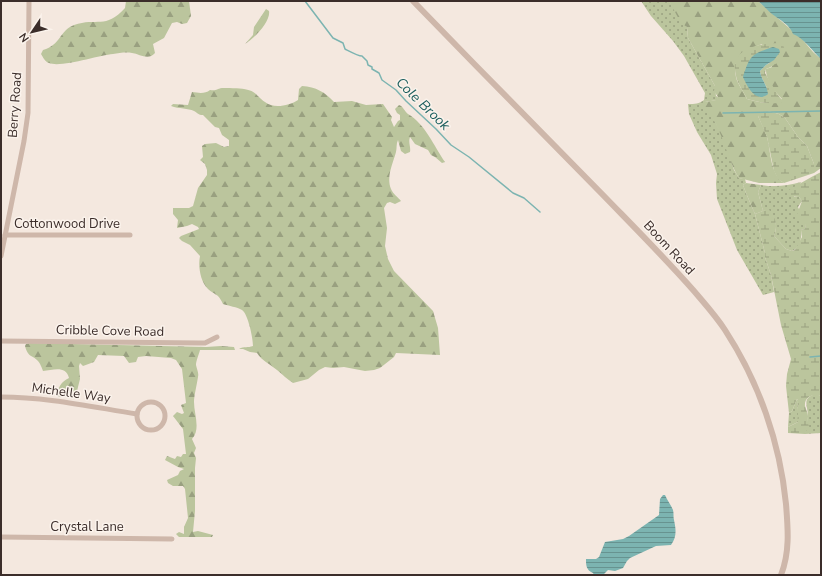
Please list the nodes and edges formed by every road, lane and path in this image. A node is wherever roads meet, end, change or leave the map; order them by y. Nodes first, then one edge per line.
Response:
1 (29, 1) edge
2 (413, 1) edge
3 (130, 235) dead end
4 (5, 236) junction
5 (1, 256) edge
6 (217, 337) dead end
7 (1, 341) edge
8 (1, 397) edge
9 (137, 414) junction
10 (1, 537) edge
11 (172, 539) dead end
12 (781, 575) edge

1 - 4 street, Berry Road
2 - 12 street, Boom Road
3 - 4 street, Cottonwood Drive
4 - 5 street, Berry Road
6 - 7 street, Cribble Cove Road
8 - 9 street, Michelle Way
9 - 9 street
10 - 11 street, Crystal Lane

